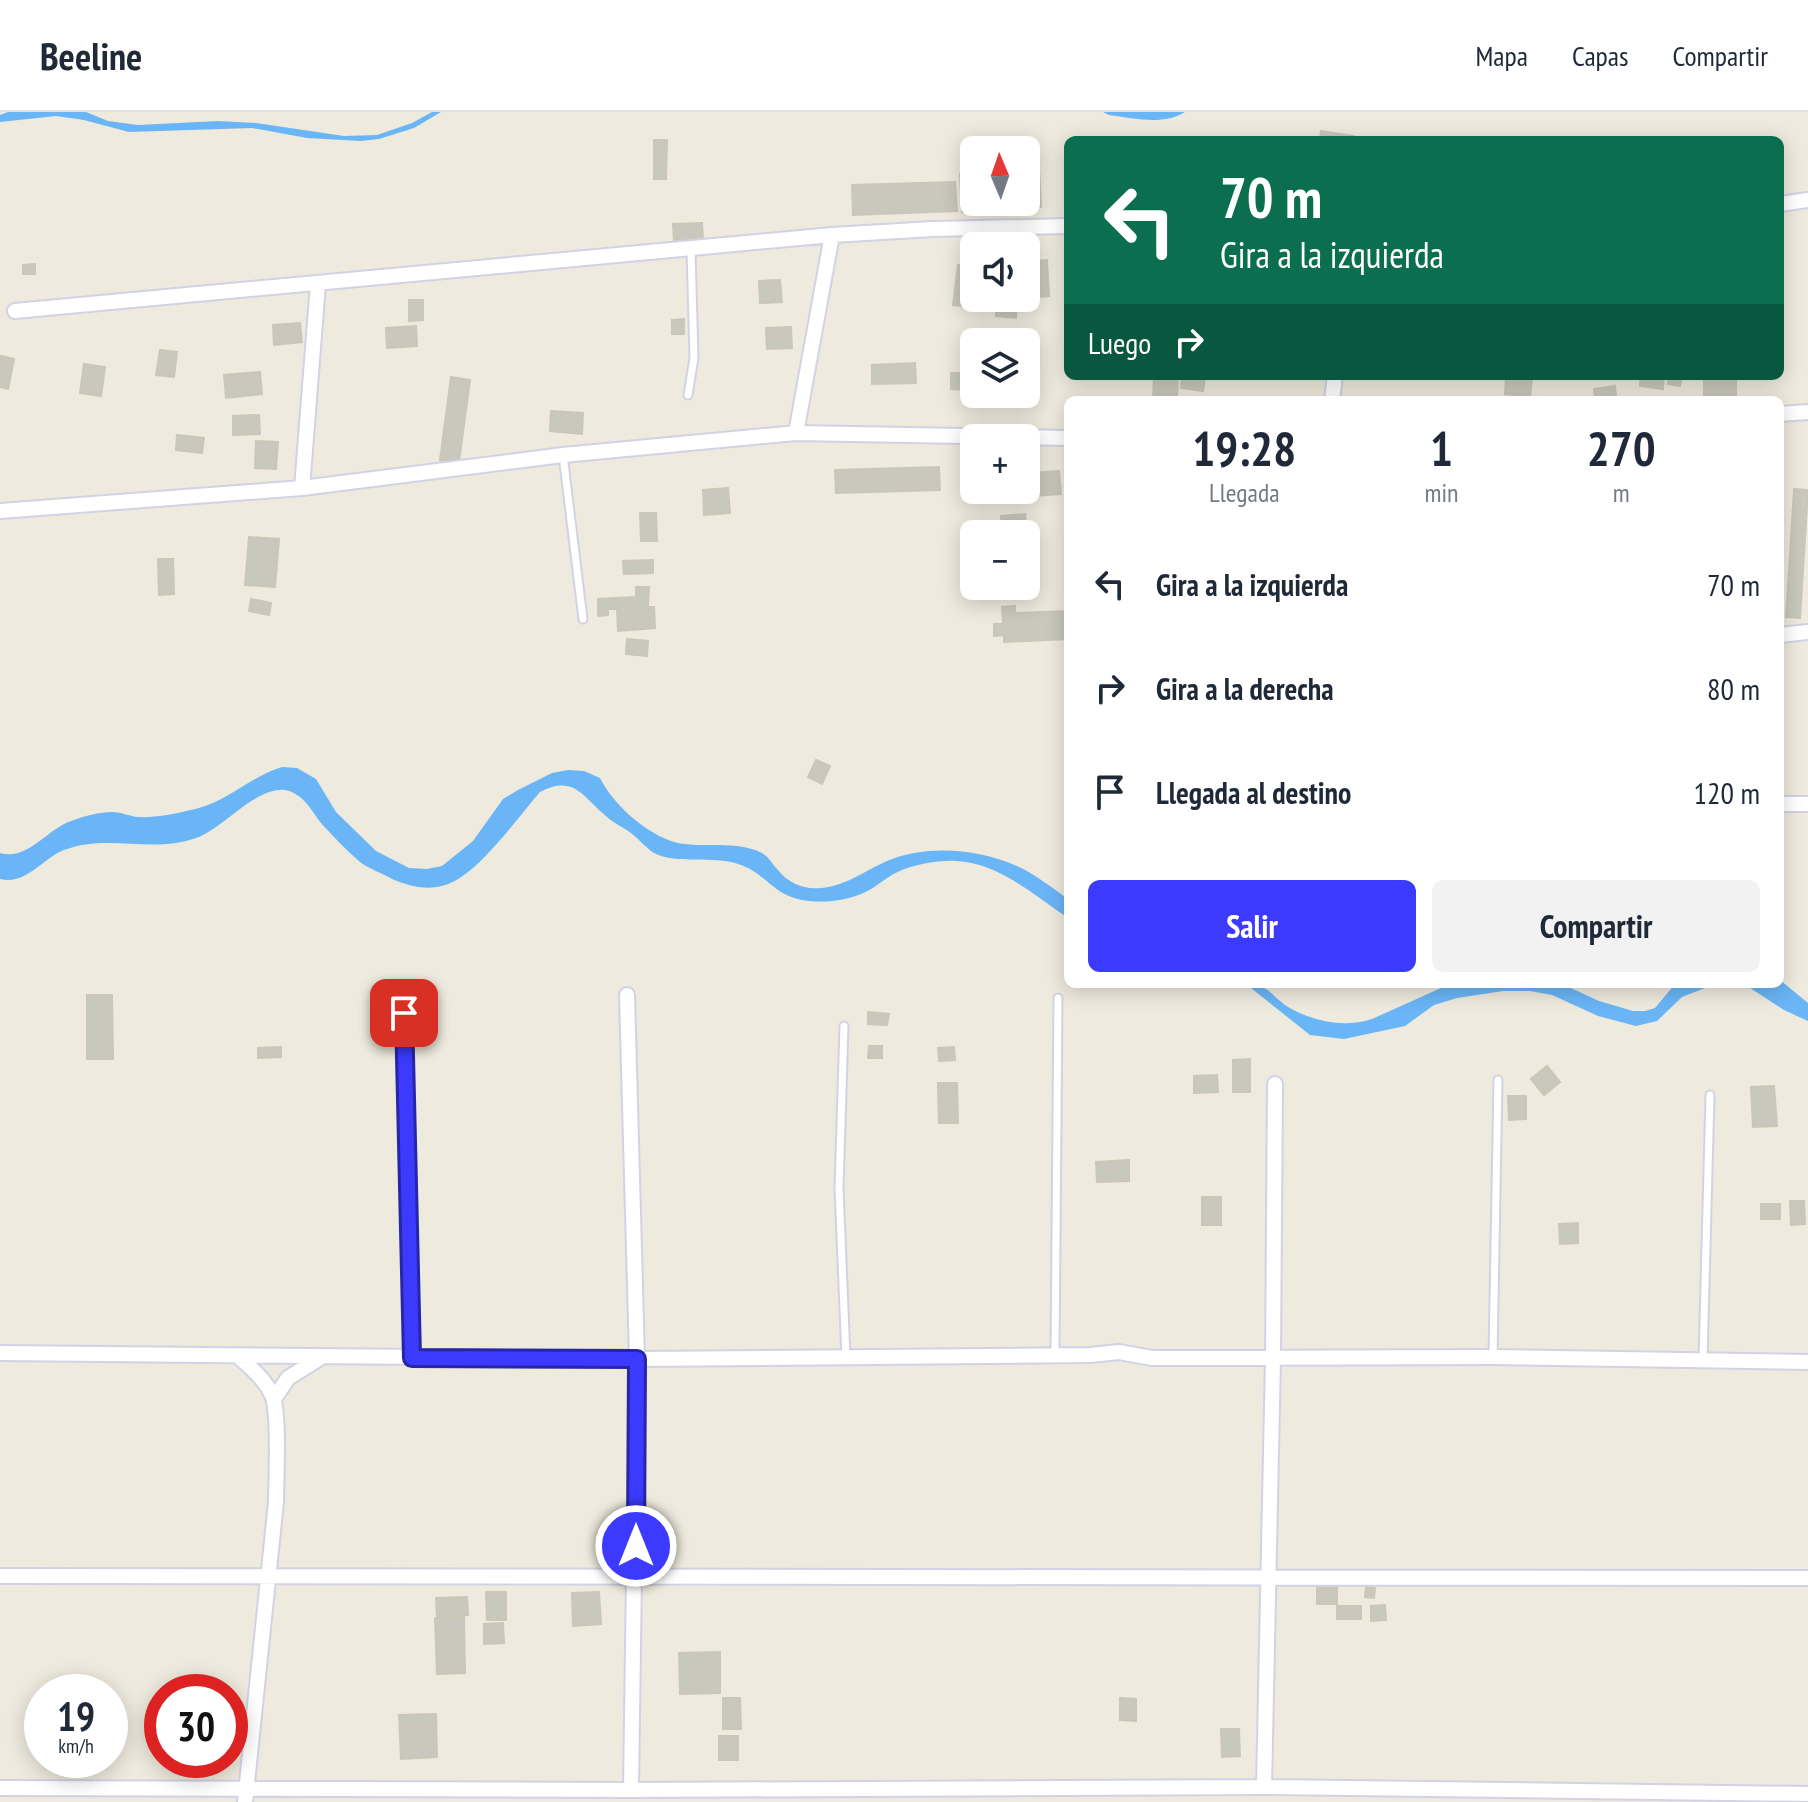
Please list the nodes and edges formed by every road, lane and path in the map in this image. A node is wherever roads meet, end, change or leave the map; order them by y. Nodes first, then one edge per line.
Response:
1 (1808, 200) edge
2 (1784, 203) edge
3 (1064, 226) edge
4 (832, 235) junction
5 (691, 249) junction
6 (318, 284) junction
7 (15, 311) dead end
8 (688, 395) dead end
9 (1808, 412) edge
10 (1784, 414) edge
11 (796, 433) junction
12 (1064, 438) edge
13 (563, 455) junction
14 (302, 488) junction
15 (0, 511) edge
16 (583, 619) dead end
17 (1808, 632) edge
18 (1784, 635) edge
19 (1784, 804) edge
20 (1808, 804) edge
21 (627, 995) dead end
22 (1058, 998) dead end
23 (404, 1013) dead end
24 (844, 1026) dead end
25 (1498, 1080) dead end
26 (1275, 1084) dead end
27 (1710, 1095) dead end
28 (0, 1353) edge
29 (1055, 1356) junction
30 (239, 1357) junction
31 (1493, 1357) junction
32 (322, 1358) junction
33 (412, 1358) junction
34 (846, 1358) junction
35 (1273, 1358) junction
36 (637, 1359) junction
37 (1703, 1360) junction
38 (1808, 1362) edge
39 (274, 1399) junction
40 (0, 1576) edge
41 (268, 1576) junction
42 (1268, 1576) junction
43 (636, 1577) junction
44 (1808, 1578) edge
45 (1264, 1787) junction
46 (0, 1788) edge
47 (631, 1790) junction
48 (1808, 1794) edge
49 (127, 1796) edge
50 (244, 1796) edge
51 (1387, 1796) edge

1 - 2 street
3 - 4 street
4 - 5 street
4 - 11 street
5 - 6 street
5 - 8 lane
6 - 7 street
6 - 14 street
9 - 10 street
11 - 12 street
11 - 13 street
13 - 14 street
13 - 16 lane
14 - 15 street
17 - 18 street
19 - 20 street
21 - 36 street
22 - 29 lane
23 - 33 lane
24 - 34 lane
25 - 31 lane
26 - 35 street
27 - 37 lane
28 - 30 street
29 - 34 street
29 - 35 street
30 - 32 street
30 - 39 street
31 - 35 street
31 - 37 street
32 - 33 street
32 - 39 street
33 - 36 street
34 - 36 street
35 - 42 street
36 - 43 street
37 - 38 street
39 - 41 street
40 - 41 street
41 - 43 street
41 - 50 street
42 - 43 street
42 - 44 street
42 - 45 street
43 - 47 street
45 - 47 street
45 - 51 street
46 - 49 street
47 - 50 street
48 - 51 street
49 - 50 street

